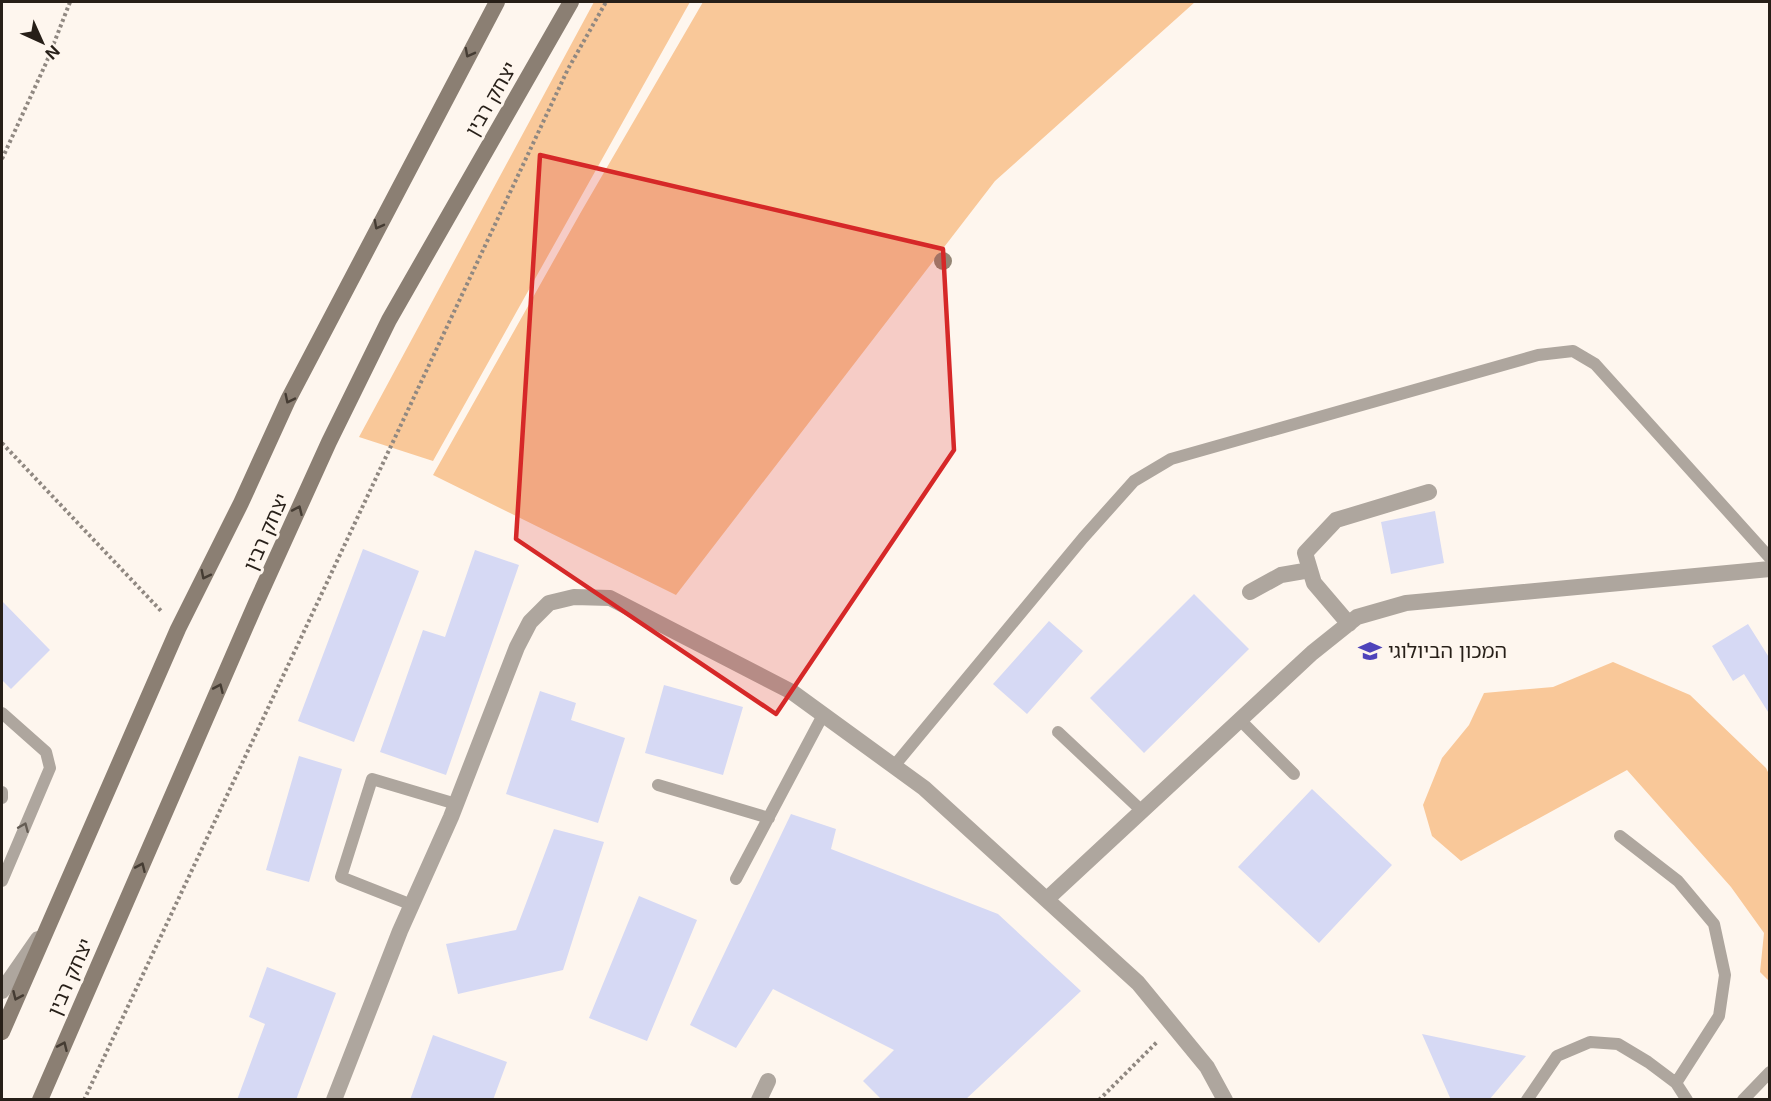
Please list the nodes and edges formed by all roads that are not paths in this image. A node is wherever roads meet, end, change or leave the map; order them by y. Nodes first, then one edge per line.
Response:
1 (497, 2) edge
2 (571, 2) edge
3 (1429, 492) dead end
4 (1770, 558) edge
5 (1770, 569) edge
6 (1310, 570) junction
7 (1250, 592) dead end
8 (1349, 624) junction
9 (2, 712) edge
10 (823, 715) junction
11 (1240, 720) junction
12 (1058, 732) dead end
13 (894, 766) junction
14 (1294, 774) dead end
15 (658, 785) dead end
16 (2, 792) edge
17 (2, 798) edge
18 (456, 804) junction
19 (1142, 811) junction
20 (769, 818) junction
21 (1620, 836) dead end
22 (736, 879) dead end
23 (2, 881) edge
24 (1047, 899) junction
25 (412, 905) junction
26 (49, 923) junction
27 (2, 991) edge
28 (2, 1032) edge
29 (1770, 1072) edge
30 (768, 1081) dead end
31 (1676, 1083) junction
32 (40, 1100) edge
33 (334, 1100) edge
34 (759, 1100) edge
35 (1225, 1100) edge
36 (1527, 1100) edge
37 (1687, 1100) edge
38 (1743, 1100) edge

1 -> 26 main road, יצחק רבין
32 -> 2 main road, יצחק רבין
3 - 6 street
4 - 13 lane
5 - 8 street
6 - 7 street
6 - 8 street
8 - 11 street
23 -> 9 lane
10 - 13 street
10 - 18 street
10 - 20 lane
11 - 14 lane
11 - 19 street
12 - 19 lane
13 - 24 street
15 - 20 lane
16 - 17 lane
18 - 25 street
18 - 25 lane
19 - 24 street
20 - 22 lane
21 - 31 lane
24 - 35 street
25 - 33 street
26 - 27 street
26 -> 28 main road, יצחק רבין
29 - 38 lane
30 - 34 street
31 - 36 lane
31 - 37 lane

